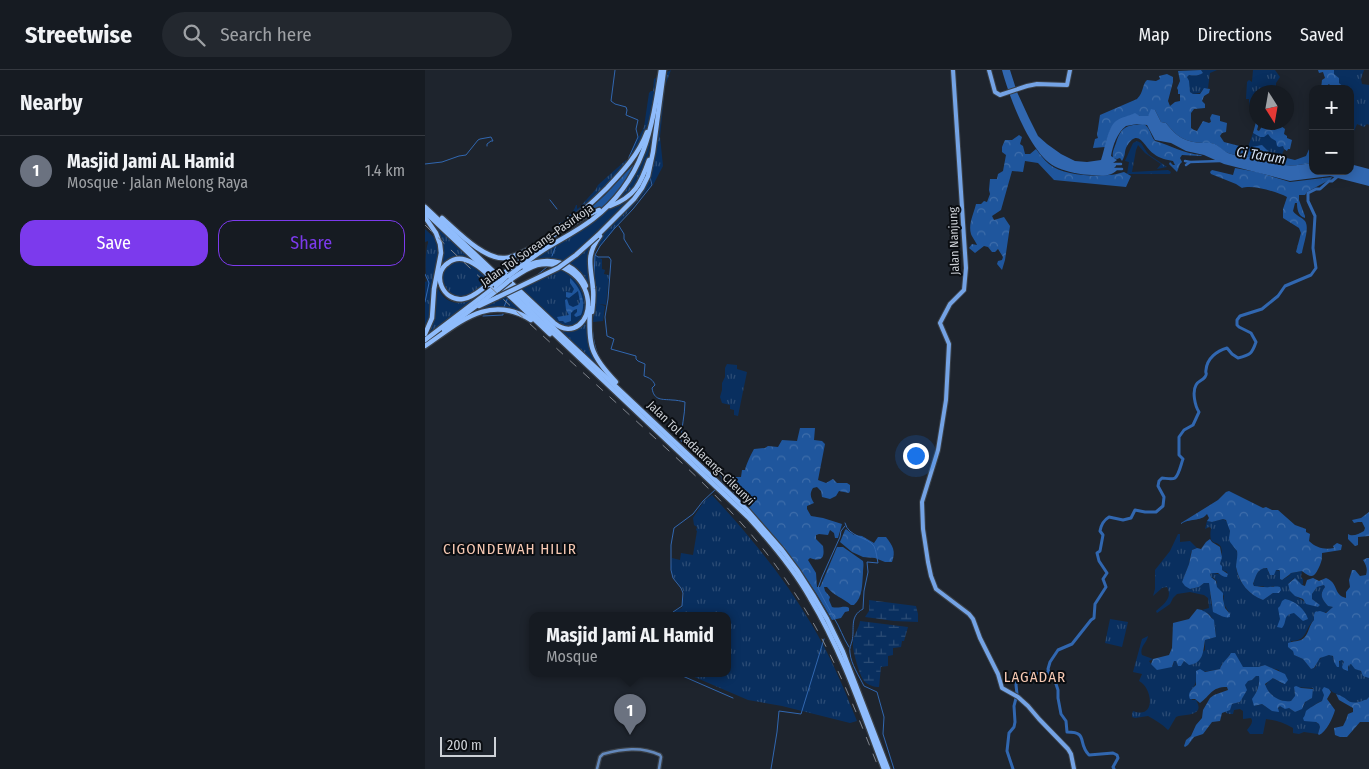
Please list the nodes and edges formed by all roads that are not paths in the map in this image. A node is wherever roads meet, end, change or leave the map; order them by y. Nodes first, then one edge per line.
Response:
1 (662, 70) edge
2 (953, 70) edge
3 (989, 70) edge
4 (1070, 70) edge
5 (655, 107) junction
6 (656, 129) junction
7 (425, 205) edge
8 (610, 206) dead end
9 (599, 210) dead end
10 (425, 212) edge
11 (425, 217) edge
12 (441, 218) junction
13 (575, 220) junction
14 (598, 236) junction
15 (551, 238) junction
16 (438, 266) junction
17 (506, 277) junction
18 (494, 286) junction
19 (455, 319) junction
20 (589, 328) junction
21 (425, 334) edge
22 (550, 334) junction
23 (425, 340) edge
24 (425, 345) edge
25 (606, 384) junction
26 (636, 405) junction
27 (597, 769) edge
28 (659, 769) edge
29 (884, 769) edge
30 (888, 769) edge
31 (1074, 769) edge

1 - 5 highway, Jalan Tol Soreang–Pasirkoja
1 - 6 highway, Jalan Tol Soreang–Pasirkoja
2 - 31 main road, Jalan Nanjung
3 - 4 main road
5 - 13 highway
5 - 17 highway, Jalan Tol Soreang–Pasirkoja
6 - 8 highway
6 - 14 highway, Jalan Tol Soreang–Pasirkoja
7 - 12 highway
7 - 26 highway, Jalan Tol Padalarang–Cileunyi
9 - 13 highway
10 - 25 highway, Jalan Tol Padalarang–Cileunyi
11 - 16 highway
12 - 15 highway
12 - 17 highway
13 - 15 highway
13 - 15 highway
14 - 19 highway, Jalan Tol Soreang–Pasirkoja, bridge
14 - 20 highway
15 - 17 highway
16 - 18 highway
16 - 21 highway
17 - 18 highway, Jalan Tol Soreang–Pasirkoja, bridge
17 - 20 highway
18 - 19 highway, Jalan Tol Soreang–Pasirkoja
18 - 22 highway
19 - 23 highway
19 - 24 highway
20 - 26 highway
22 - 24 highway
22 - 25 highway
25 - 29 highway, Jalan Tol Padalarang–Cileunyi
26 - 30 highway, Jalan Tol Padalarang–Cileunyi
27 - 28 main road

